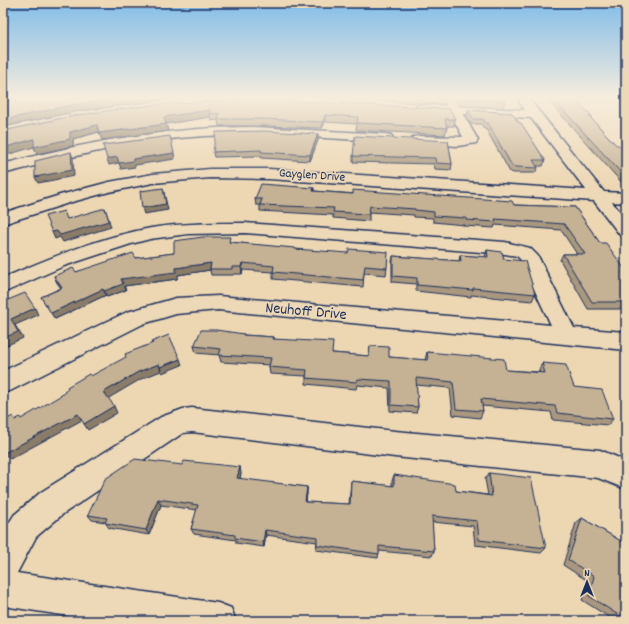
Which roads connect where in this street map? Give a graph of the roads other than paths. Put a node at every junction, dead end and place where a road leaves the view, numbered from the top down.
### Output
1 (464, 127) edge
2 (543, 127) edge
3 (3, 169) edge
4 (598, 196) junction
5 (626, 198) edge
6 (3, 219) edge
7 (626, 231) edge
8 (3, 286) edge
9 (567, 336) junction
10 (626, 341) edge
11 (3, 383) edge
12 (626, 475) edge
13 (3, 565) edge
14 (3, 588) edge
15 (218, 621) edge

1 - 3 street
2 - 4 street
4 - 5 street, Gayglen Drive
4 - 6 street, Gayglen Drive
4 - 7 street
8 - 9 street
9 - 10 street, Neuhoff Drive
9 - 11 street, Neuhoff Drive
12 - 13 street
14 - 15 street

